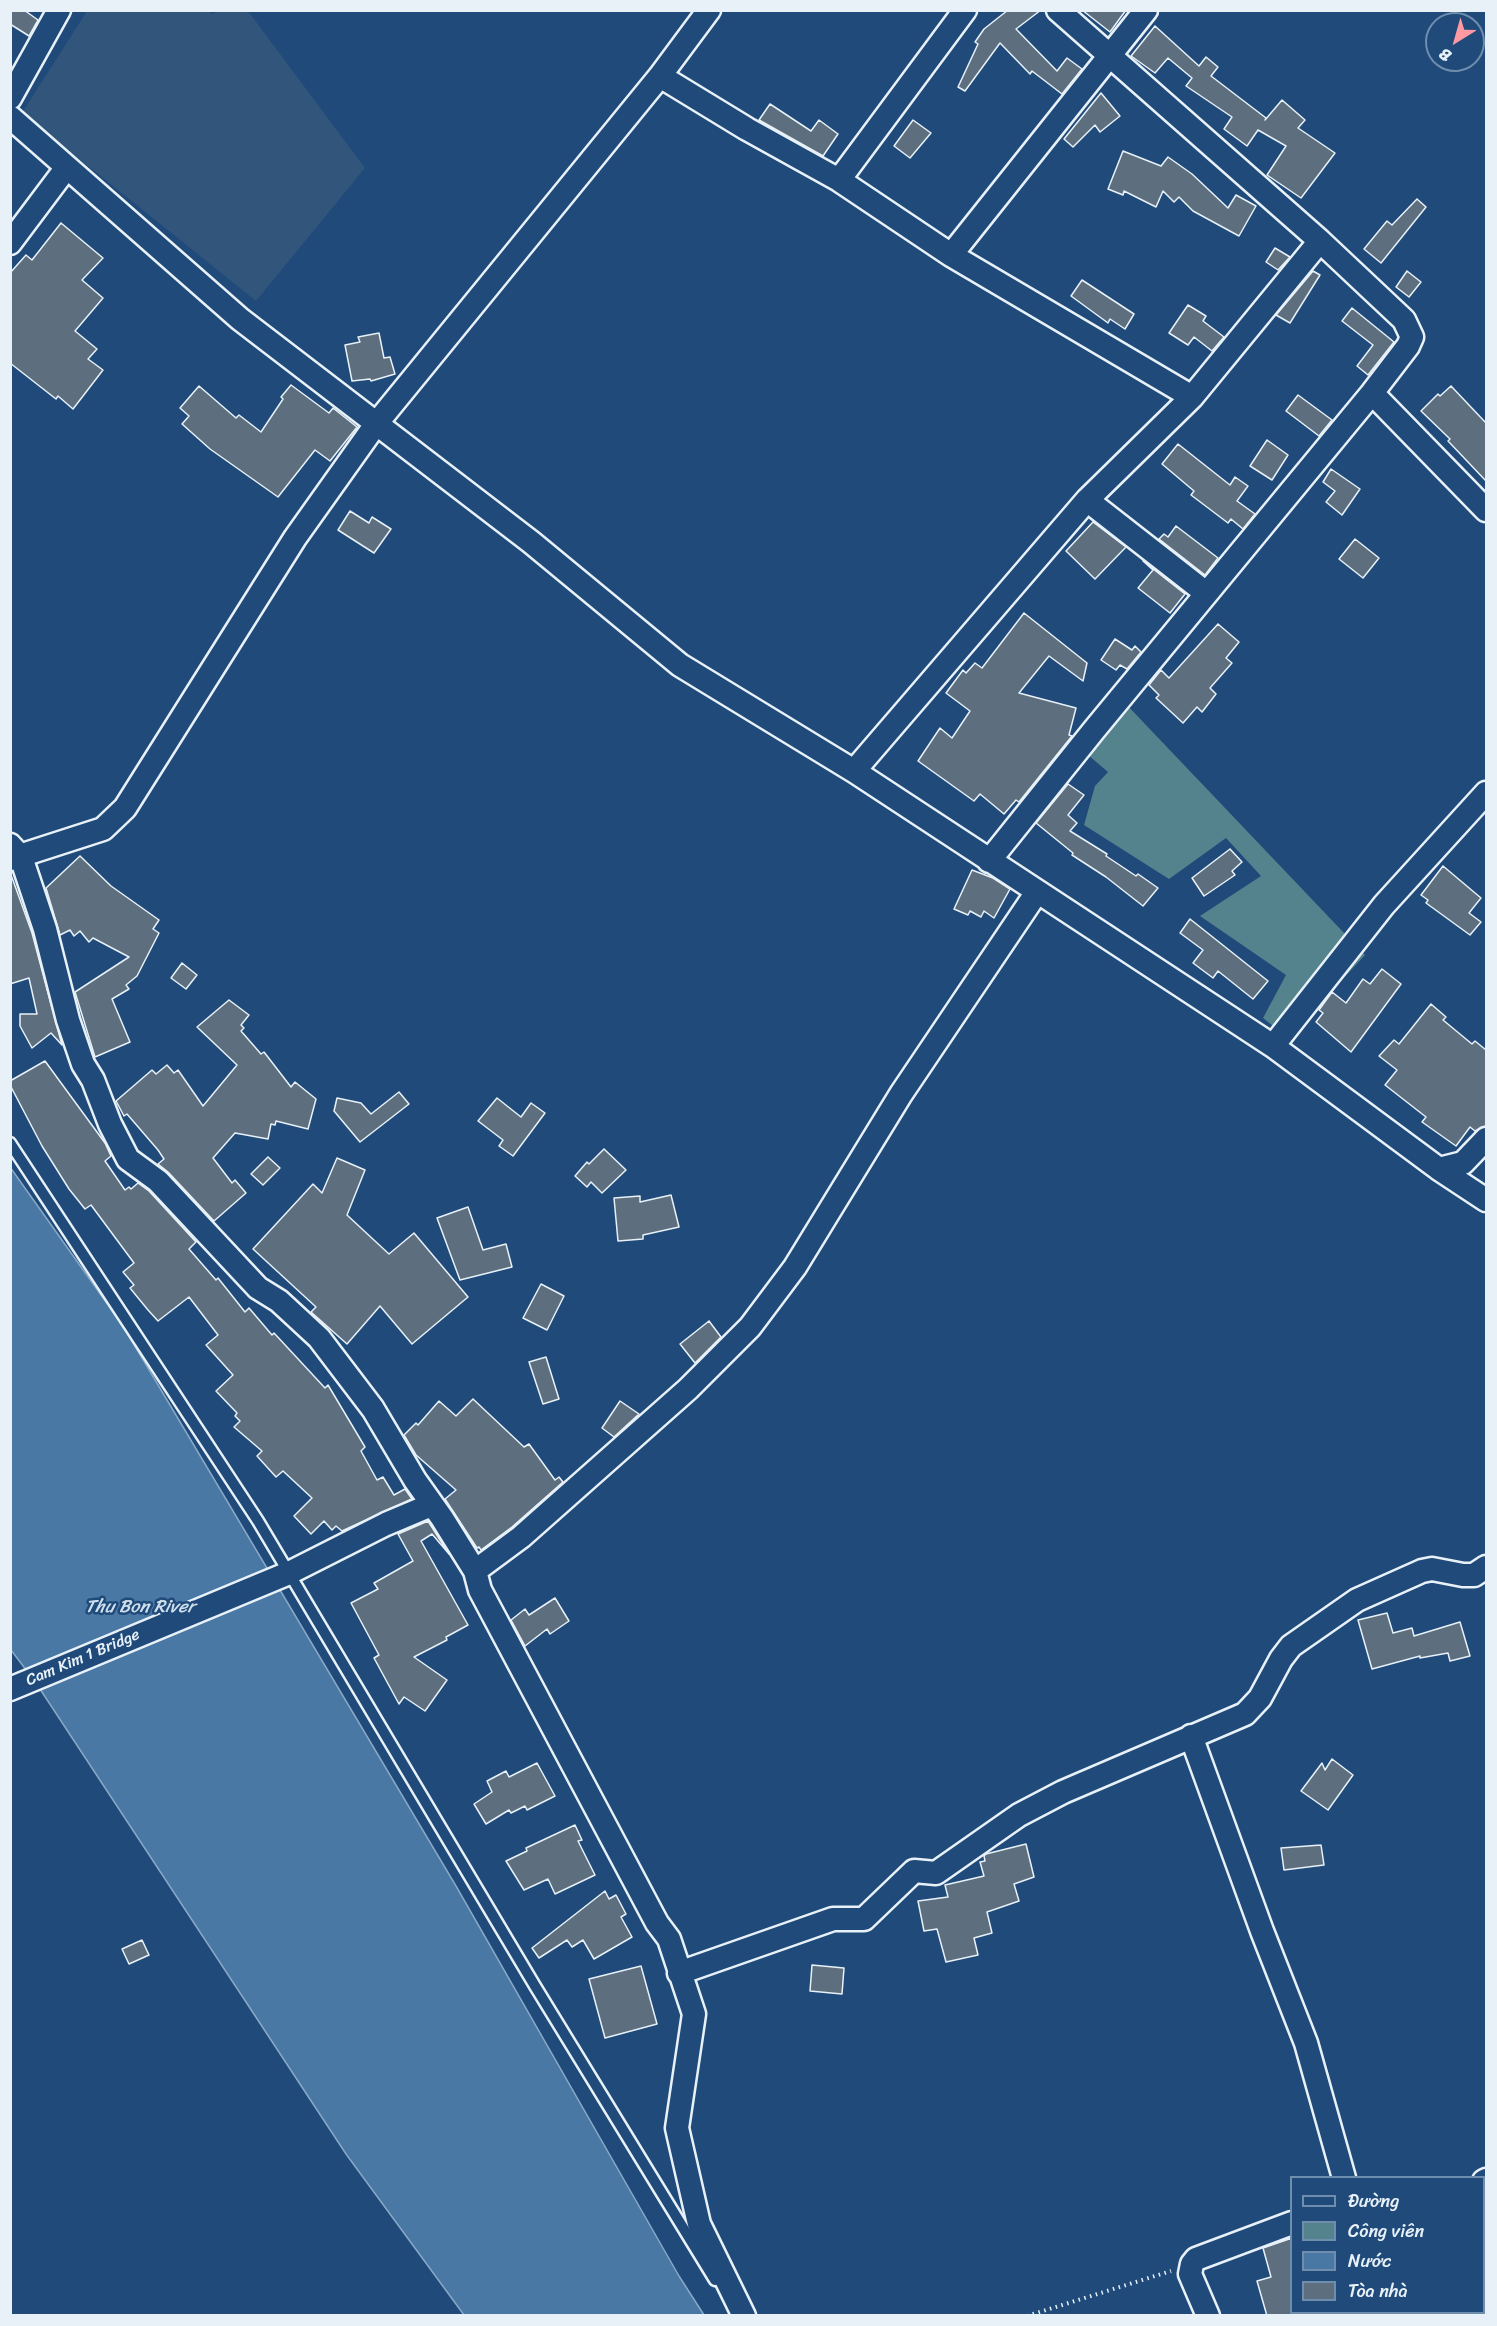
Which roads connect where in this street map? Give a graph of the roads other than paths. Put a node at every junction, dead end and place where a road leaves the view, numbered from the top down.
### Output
1 (59, 10) edge
2 (709, 10) edge
3 (965, 10) edge
4 (1058, 10) edge
5 (1146, 10) edge
6 (1110, 57) junction
7 (660, 76) junction
8 (10, 98) edge
9 (10, 117) edge
10 (67, 167) junction
11 (839, 180) junction
12 (1320, 241) junction
13 (10, 243) edge
14 (951, 255) junction
15 (1372, 393) junction
16 (1192, 398) junction
17 (376, 424) junction
18 (1087, 500) junction
19 (1486, 510) edge
20 (1206, 593) junction
21 (854, 771) junction
22 (1486, 794) edge
23 (14, 854) edge
24 (989, 861) junction
25 (1037, 892) junction
26 (1273, 1046) junction
27 (1486, 1139) edge
28 (10, 1143) edge
29 (1439, 1169) junction
30 (1486, 1200) edge
31 (431, 1505) junction
32 (1486, 1567) edge
33 (475, 1571) junction
34 (289, 1573) junction
35 (10, 1689) edge
36 (1191, 1736) junction
37 (679, 1973) junction
38 (1343, 2176) edge
39 (1290, 2224) edge
40 (737, 2316) edge
41 (744, 2316) edge
42 (1208, 2316) edge

1 - 8 street
2 - 7 street
3 - 11 street
4 - 6 street
5 - 6 street
6 - 12 street
6 - 14 street
7 - 11 street
7 - 17 street
9 - 10 street
10 - 13 street
10 - 17 street
11 - 14 street
12 - 15 street
12 - 16 street
14 - 16 street
15 - 19 street
15 - 20 street
16 - 18 street
17 - 21 street
17 - 23 street
18 - 20 street
18 - 21 street
20 - 24 street
21 - 24 street
22 - 26 street
23 - 31 street
24 - 25 street
25 - 26 street
25 - 33 street
26 - 29 street
27 - 29 street
28 - 34 lane
29 - 30 street
31 - 33 street
31 - 34 street, Cam Kim 1 Bridge
32 - 36 street
33 - 37 street
34 - 35 street, Cam Kim 1 Bridge
34 - 40 lane
36 - 37 street
36 - 38 street
37 - 41 street
39 - 42 street

